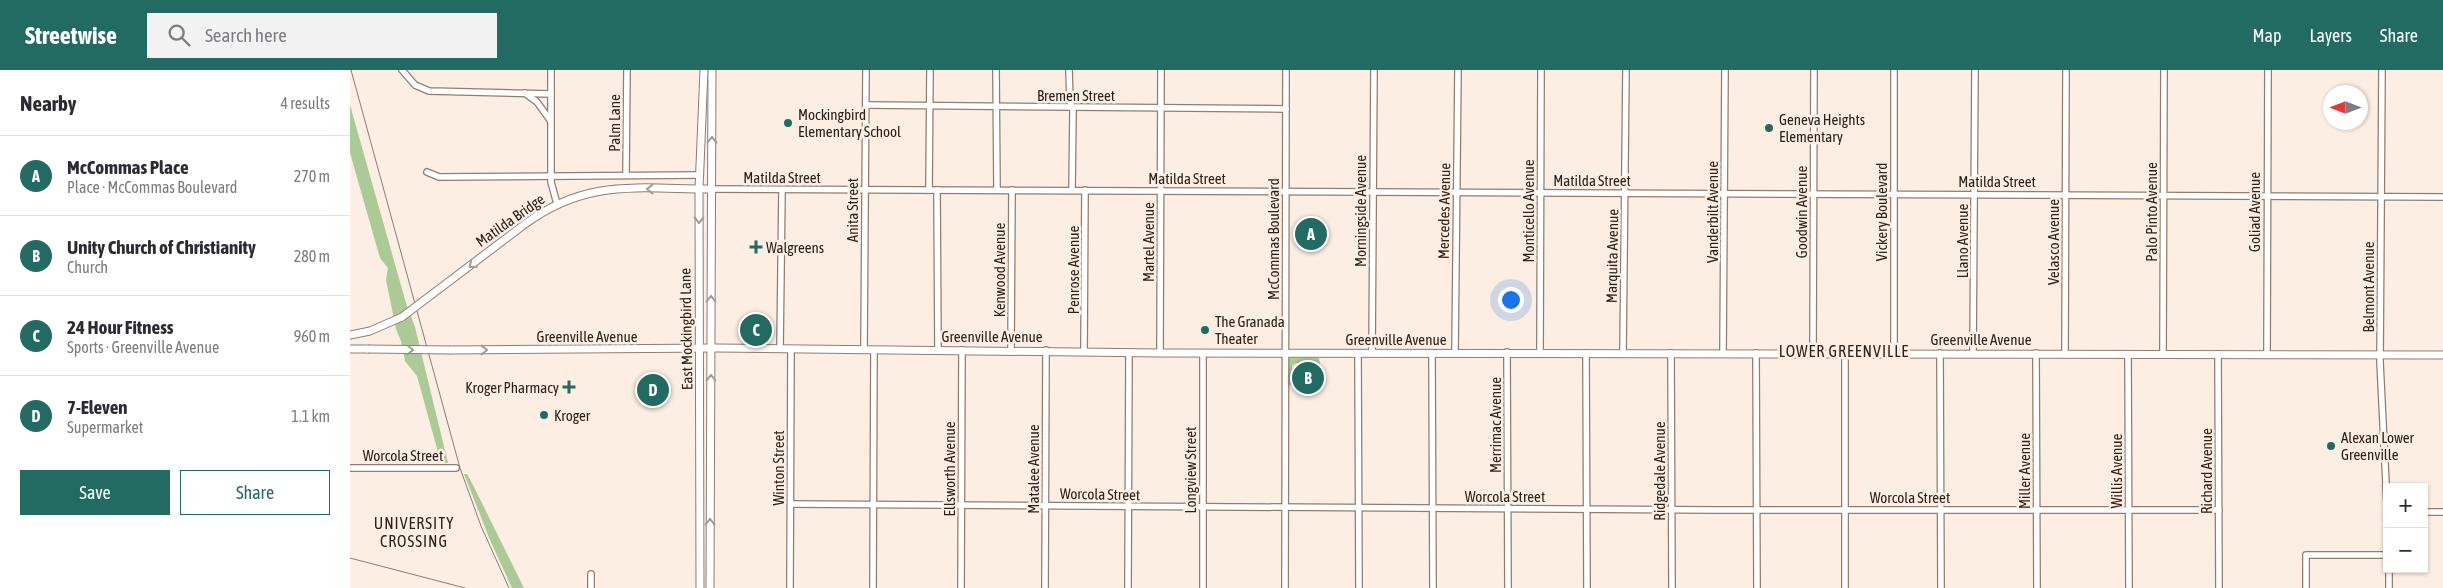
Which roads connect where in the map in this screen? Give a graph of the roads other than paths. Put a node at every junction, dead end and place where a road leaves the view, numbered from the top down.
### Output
1 (402, 70) edge
2 (551, 70) edge
3 (627, 70) edge
4 (704, 70) edge
5 (712, 70) edge
6 (866, 70) edge
7 (930, 70) edge
8 (996, 70) edge
9 (1070, 70) edge
10 (1161, 70) edge
11 (1286, 70) edge
12 (1374, 70) edge
13 (1458, 70) edge
14 (1541, 70) edge
15 (1626, 70) edge
16 (1725, 70) edge
17 (1814, 70) edge
18 (1894, 70) edge
19 (1975, 70) edge
20 (2066, 70) edge
21 (2164, 70) edge
22 (2268, 70) edge
23 (2382, 70) edge
24 (525, 93) junction
25 (551, 94) junction
26 (866, 105) junction
27 (930, 107) junction
28 (997, 107) junction
29 (1071, 107) junction
30 (1160, 108) junction
31 (1286, 109) junction
32 (551, 122) junction
33 (427, 172) dead end
34 (551, 175) junction
35 (626, 175) junction
36 (700, 175) junction
37 (699, 189) junction
38 (711, 189) junction
39 (782, 190) junction
40 (864, 190) junction
41 (929, 190) junction
42 (937, 190) junction
43 (997, 190) junction
44 (1012, 190) junction
45 (1072, 190) junction
46 (1086, 190) junction
47 (1160, 191) junction
48 (1285, 191) junction
49 (1373, 191) junction
50 (1456, 192) junction
51 (1540, 192) junction
52 (1625, 192) junction
53 (1724, 192) junction
54 (1814, 193) junction
55 (1894, 193) junction
56 (1974, 194) junction
57 (2065, 194) junction
58 (2163, 195) junction
59 (2267, 196) junction
60 (2381, 196) junction
61 (2443, 197) edge
62 (558, 204) junction
63 (351, 334) edge
64 (701, 348) junction
65 (711, 348) junction
66 (780, 348) junction
67 (350, 349) edge
68 (791, 349) junction
69 (864, 349) junction
70 (874, 350) junction
71 (938, 350) junction
72 (962, 350) junction
73 (1011, 350) junction
74 (1046, 350) junction
75 (1084, 351) junction
76 (1129, 352) junction
77 (1507, 352) junction
78 (1540, 352) junction
79 (1160, 353) junction
80 (1203, 353) junction
81 (1285, 353) junction
82 (1358, 353) junction
83 (1372, 353) junction
84 (1432, 353) junction
85 (1455, 353) junction
86 (1586, 353) junction
87 (1623, 353) junction
88 (1671, 353) junction
89 (1723, 353) junction
90 (1756, 353) junction
91 (1813, 353) junction
92 (1845, 353) junction
93 (1894, 353) junction
94 (1940, 353) junction
95 (1973, 353) junction
96 (2036, 353) junction
97 (2065, 353) junction
98 (2128, 354) junction
99 (2163, 354) junction
100 (2218, 354) junction
101 (2443, 354) edge
102 (2267, 355) junction
103 (2380, 355) junction
104 (350, 468) edge
105 (456, 468) dead end
106 (700, 474) junction
107 (711, 474) junction
108 (2386, 483) edge
109 (791, 504) junction
110 (872, 504) junction
111 (961, 506) junction
112 (1046, 506) junction
113 (1129, 507) junction
114 (1284, 507) junction
115 (1203, 508) junction
116 (1359, 508) junction
117 (1433, 508) junction
118 (1508, 509) junction
119 (1586, 510) junction
120 (1672, 510) junction
121 (1757, 510) junction
122 (1845, 510) junction
123 (1941, 510) junction
124 (2037, 510) junction
125 (2128, 510) junction
126 (2219, 510) junction
127 (2428, 512) edge
128 (2443, 512) edge
129 (700, 542) junction
130 (710, 542) junction
131 (2383, 556) edge
132 (2389, 573) edge
133 (591, 574) dead end
134 (591, 588) edge
135 (700, 588) edge
136 (710, 588) edge
137 (790, 588) edge
138 (873, 588) edge
139 (961, 588) edge
140 (1045, 588) edge
141 (1128, 588) edge
142 (1203, 588) edge
143 (1285, 588) edge
144 (1359, 588) edge
145 (1433, 588) edge
146 (1508, 588) edge
147 (1587, 588) edge
148 (1672, 588) edge
149 (1757, 588) edge
150 (1846, 588) edge
151 (1941, 588) edge
152 (2037, 588) edge
153 (2129, 588) edge
154 (2219, 588) edge
155 (2306, 588) edge
156 (2389, 588) edge

1 - 24 street
2 - 25 street
3 - 35 street, Palm Lane
4 - 36 main road, East Mockingbird Lane
38 -> 5 main road, East Mockingbird Lane
6 - 26 street, Anita Street
7 - 27 street
8 - 28 street
9 - 29 street
10 - 30 street, Martel Avenue
11 - 31 street, McCommas Boulevard
12 - 49 street, Morningside Avenue
13 - 50 street, Mercedes Avenue
14 - 51 street, Monticello Avenue
15 - 52 street, Marquita Avenue
16 - 53 street, Vanderbilt Avenue
17 - 54 street, Goodwin Avenue
18 - 55 street, Vickery Boulevard
19 - 56 street, Llano Avenue
20 - 57 street, Velasco Avenue
21 - 58 street, Palo Pinto Avenue
22 - 59 street, Goliad Avenue
23 - 60 street, Belmont Avenue
24 - 25 street
24 - 32 street
25 - 32 street
26 - 27 street, Bremen Street
26 - 40 street, Anita Street
27 - 28 street, Bremen Street
27 - 41 street
28 - 29 street, Bremen Street
28 - 43 street
29 - 30 street, Bremen Street
29 - 45 street
30 - 31 street, Bremen Street
30 - 47 street, Martel Avenue
31 - 48 street, McCommas Boulevard
32 - 34 street
33 - 34 street
34 - 35 street
34 - 62 street
35 - 36 street
36 - 37 main road, East Mockingbird Lane
37 - 38 main road, Matilda Bridge
37 -> 62 main road, Matilda Bridge
37 -> 64 main road, East Mockingbird Lane
38 - 39 street, Matilda Street
65 -> 38 main road, East Mockingbird Lane
39 - 40 street, Matilda Street
39 - 66 street
40 - 41 street, Matilda Street
40 - 69 street, Anita Street
41 - 42 street, Matilda Street
42 - 43 street, Matilda Street
42 - 71 street
43 - 44 street, Matilda Street
44 - 45 street, Matilda Street
44 - 73 street, Kenwood Avenue
45 - 46 street, Matilda Street
46 - 47 street, Matilda Street
46 - 75 street, Penrose Avenue
47 - 48 street, Matilda Street
47 - 79 street, Martel Avenue
48 - 49 street, Matilda Street
48 - 81 street, McCommas Boulevard
49 - 50 street, Matilda Street
49 - 83 street, Morningside Avenue
50 - 51 street, Matilda Street
50 - 85 street, Mercedes Avenue
51 - 52 street, Matilda Street
51 - 78 street, Monticello Avenue
52 - 53 street, Matilda Street
52 - 87 street, Marquita Avenue
53 - 54 street, Matilda Street
53 - 89 street, Vanderbilt Avenue
54 - 55 street, Matilda Street
54 - 91 street, Goodwin Avenue
55 - 56 street, Matilda Street
55 - 93 street, Vickery Boulevard
56 - 57 street, Matilda Street
56 - 95 street, Llano Avenue
57 - 58 street, Matilda Street
57 - 97 street, Velasco Avenue
58 - 59 street, Matilda Street
58 - 99 street, Palo Pinto Avenue
59 - 60 street, Matilda Street
59 - 102 street, Goliad Avenue
60 - 61 street, Matilda Street
60 - 103 street, Belmont Avenue
62 -> 63 main road, Matilda Bridge, bridge
64 - 65 main road, Greenville Avenue
67 -> 64 main road, Greenville Avenue, bridge
64 - 106 main road, East Mockingbird Lane
65 - 66 main road, Greenville Avenue
107 -> 65 main road, East Mockingbird Lane
66 - 68 main road, Greenville Avenue
68 - 69 main road, Greenville Avenue
68 - 109 street, Winton Street
69 - 70 main road, Greenville Avenue
70 - 71 main road, Greenville Avenue
70 - 110 street
71 - 72 main road, Greenville Avenue
72 - 73 main road, Greenville Avenue
72 - 111 street, Ellsworth Avenue
73 - 74 main road, Greenville Avenue
74 - 75 main road, Greenville Avenue
74 - 112 street, Matalee Avenue
75 - 76 main road, Greenville Avenue
76 - 79 main road, Greenville Avenue
76 - 113 street
77 - 78 main road, Greenville Avenue
77 - 85 main road, Greenville Avenue
77 - 118 street, Merrimac Avenue
78 - 86 main road, Greenville Avenue
79 - 80 main road, Greenville Avenue
80 - 81 main road, Greenville Avenue
80 - 115 street, Longview Street
81 - 82 main road, Greenville Avenue
81 - 114 street, McCommas Boulevard
82 - 83 main road, Greenville Avenue
82 - 116 street
83 - 84 main road, Greenville Avenue
84 - 85 main road, Greenville Avenue
84 - 117 street
86 - 87 main road, Greenville Avenue
86 - 119 street
87 - 88 main road, Greenville Avenue
88 - 89 main road, Greenville Avenue
88 - 120 street, Ridgedale Avenue
89 - 90 main road, Greenville Avenue
90 - 91 main road, Greenville Avenue
90 - 121 street
91 - 92 main road, Greenville Avenue
92 - 93 main road, Greenville Avenue
92 - 122 street
93 - 94 main road, Greenville Avenue
94 - 95 main road, Greenville Avenue
94 - 123 street
95 - 96 main road, Greenville Avenue
96 - 97 main road, Greenville Avenue
96 - 124 street, Miller Avenue
97 - 98 main road, Greenville Avenue
98 - 99 main road, Greenville Avenue
98 - 125 street, Willis Avenue
99 - 100 main road, Greenville Avenue
100 - 102 main road, Greenville Avenue
100 - 126 street, Richard Avenue
101 - 103 main road, Greenville Avenue
102 - 103 main road, Greenville Avenue
103 - 108 street, Belmont Avenue
104 - 105 street, Worcola Street
106 - 107 main road
106 - 129 main road, East Mockingbird Lane
130 -> 107 main road, East Mockingbird Lane
109 - 110 street, Worcola Street
109 - 137 street, Winton Street
110 - 111 street, Worcola Street
110 - 138 street
111 - 112 street, Worcola Street
111 - 139 street, Ellsworth Avenue
112 - 113 street, Worcola Street
112 - 140 street, Matalee Avenue
113 - 115 street, Worcola Street
113 - 141 street
114 - 115 street, Worcola Street
114 - 116 street, Worcola Street
114 - 143 street, McCommas Boulevard
115 - 142 street, Longview Street
116 - 117 street, Worcola Street
116 - 144 street
117 - 118 street, Worcola Street
117 - 145 street
118 - 119 street, Worcola Street
118 - 146 street, Merrimac Avenue
119 - 120 street, Worcola Street
119 - 147 street
120 - 121 street, Worcola Street
120 - 148 street, Ridgedale Avenue
121 - 122 street, Worcola Street
121 - 149 street
122 - 123 street, Worcola Street
122 - 150 street
123 - 124 street, Worcola Street
123 - 151 street
124 - 125 street, Worcola Street
124 - 152 street, Miller Avenue
125 - 126 street, Worcola Street
125 - 153 street, Willis Avenue
126 - 154 street, Richard Avenue
127 - 128 street
129 - 130 main road
129 - 135 main road, East Mockingbird Lane
130 - 136 main road, East Mockingbird Lane
131 - 155 street
132 - 156 street
133 - 134 street

